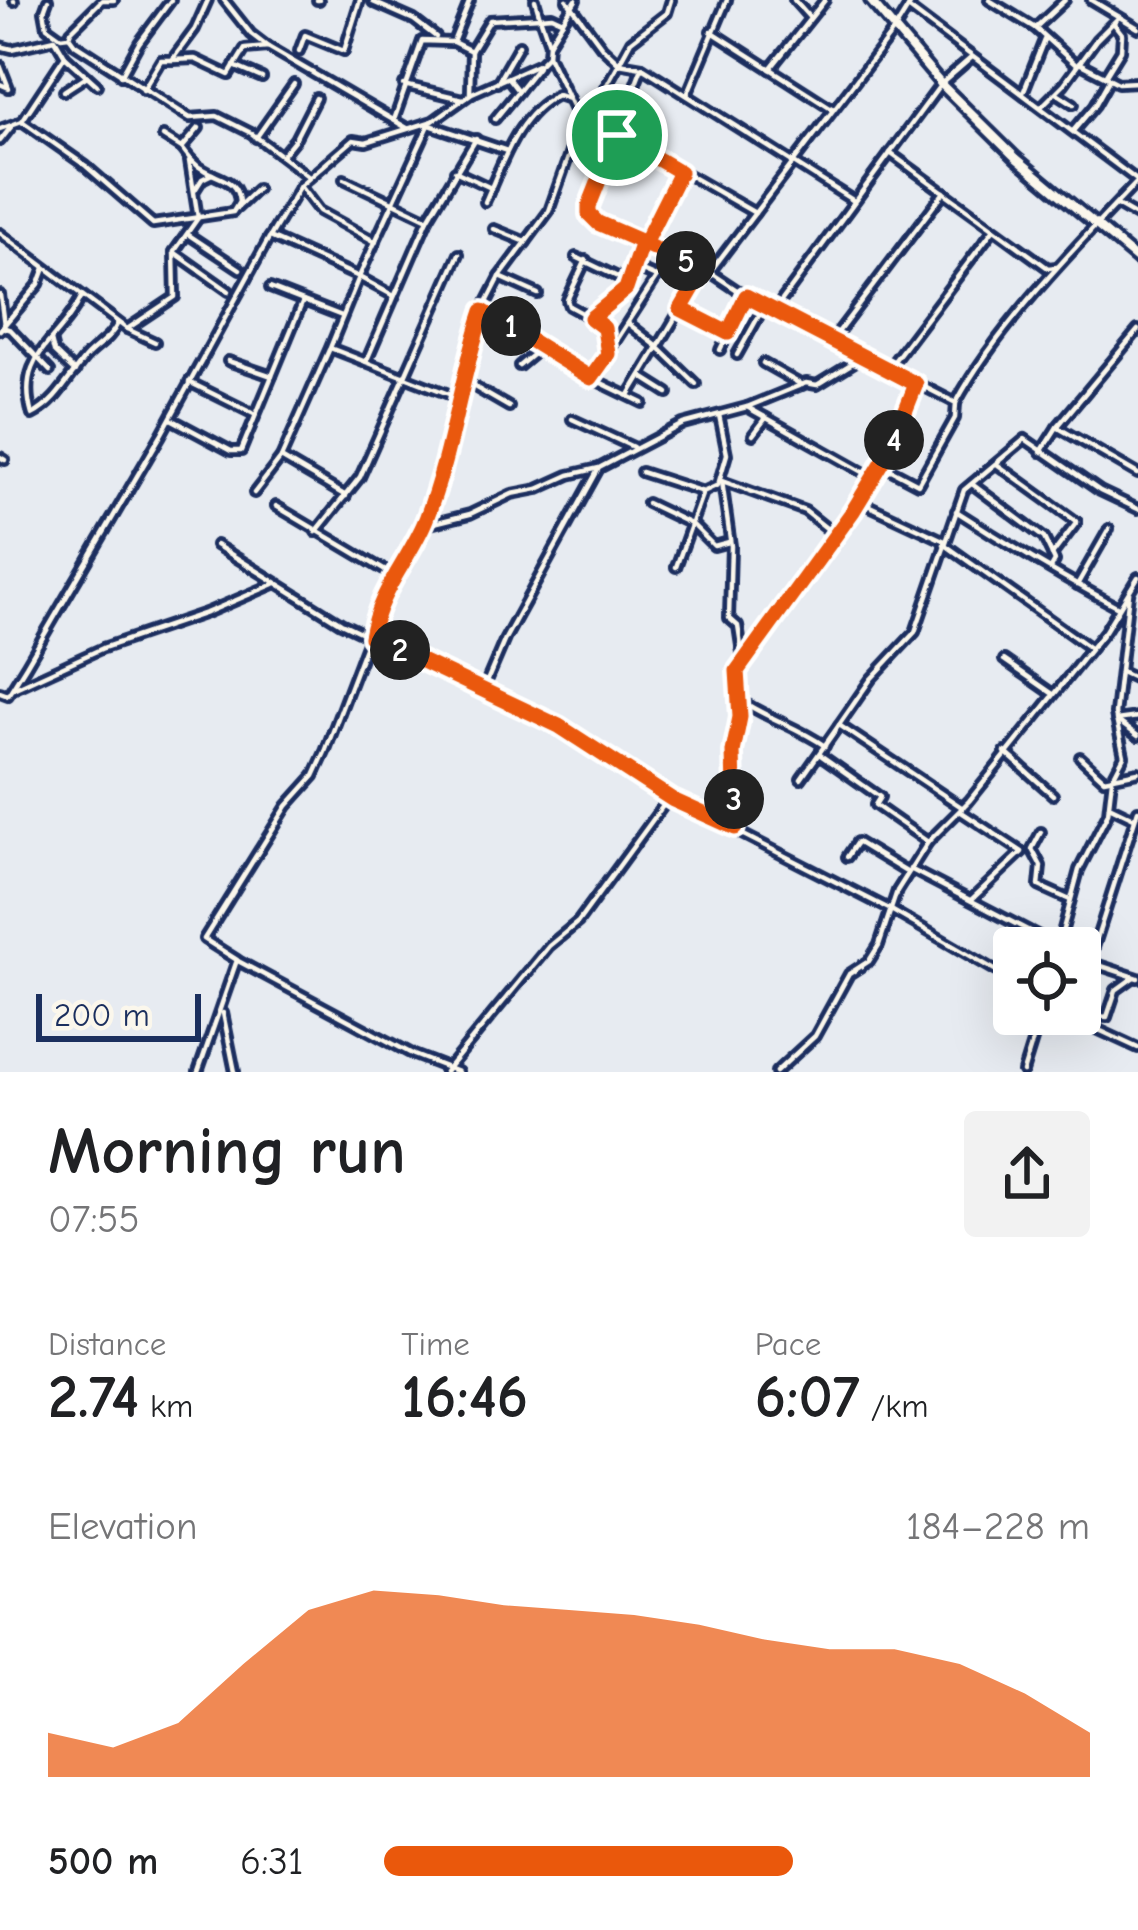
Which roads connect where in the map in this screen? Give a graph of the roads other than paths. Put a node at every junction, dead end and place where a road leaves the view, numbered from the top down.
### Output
1 (49, 0) edge
2 (102, 0) edge
3 (114, 0) edge
4 (171, 0) edge
5 (208, 0) edge
6 (224, 0) edge
7 (360, 0) edge
8 (470, 0) edge
9 (535, 0) edge
10 (567, 0) edge
11 (670, 0) edge
12 (727, 0) edge
13 (794, 0) edge
14 (825, 0) edge
15 (870, 0) edge
16 (913, 0) edge
17 (989, 0) edge
18 (1065, 0) edge
19 (1091, 0) edge
20 (374, 1) edge
21 (575, 3) edge
22 (908, 8) junction
23 (357, 10) junction
24 (540, 17) junction
25 (1119, 17) junction
26 (811, 18) junction
27 (563, 22) junction
28 (1115, 25) junction
29 (1035, 28) junction
30 (1138, 28) edge
31 (895, 29) junction
32 (711, 31) junction
33 (250, 34) junction
34 (68, 36) junction
35 (439, 39) junction
36 (1044, 40) junction
37 (453, 42) junction
38 (549, 43) junction
39 (519, 45) dead end
40 (0, 46) edge
41 (268, 47) junction
42 (245, 49) junction
43 (299, 51) dead end
44 (471, 51) junction
45 (548, 55) junction
46 (65, 56) junction
47 (972, 57) junction
48 (172, 60) junction
49 (540, 63) junction
50 (620, 64) junction
51 (1078, 64) junction
52 (0, 65) edge
53 (234, 66) junction
54 (642, 67) junction
55 (770, 69) junction
56 (87, 76) junction
57 (122, 76) junction
58 (262, 78) dead end
59 (508, 78) junction
60 (1107, 78) junction
61 (1138, 82) edge
62 (497, 83) junction
63 (0, 84) edge
64 (294, 84) dead end
65 (941, 84) junction
66 (97, 85) dead end
67 (404, 85) junction
68 (143, 90) junction
69 (64, 91) dead end
70 (518, 91) junction
71 (1022, 93) junction
72 (1057, 93) junction
73 (687, 95) junction
74 (466, 97) junction
75 (316, 98) dead end
76 (571, 100) junction
77 (1074, 104) dead end
78 (1040, 107) junction
79 (835, 110) junction
80 (495, 118) dead end
81 (589, 118) junction
82 (394, 120) junction
83 (22, 121) junction
84 (427, 124) junction
85 (11, 128) junction
86 (199, 128) dead end
87 (406, 128) junction
88 (0, 129) edge
89 (583, 129) junction
90 (1072, 131) junction
91 (617, 135) junction
92 (163, 136) dead end
93 (256, 139) junction
94 (476, 139) junction
95 (0, 141) edge
96 (184, 151) junction
97 (506, 151) junction
98 (890, 153) junction
99 (282, 155) junction
100 (794, 164) junction
101 (455, 172) junction
102 (680, 172) junction
103 (212, 174) junction
104 (310, 177) junction
105 (344, 179) dead end
106 (299, 185) junction
107 (491, 188) junction
108 (257, 189) dead end
109 (195, 190) junction
110 (944, 192) junction
111 (854, 201) junction
112 (485, 202) dead end
113 (394, 204) junction
114 (1114, 204) junction
115 (233, 212) junction
116 (755, 213) junction
117 (1138, 217) edge
118 (199, 218) junction
119 (428, 219) junction
120 (1097, 226) junction
121 (494, 229) dead end
122 (993, 230) junction
123 (0, 233) edge
124 (190, 236) junction
125 (269, 237) junction
126 (376, 242) junction
127 (526, 242) junction
128 (643, 243) junction
129 (174, 252) junction
130 (460, 254) dead end
131 (671, 255) junction
132 (576, 256) dead end
133 (586, 260) junction
134 (1138, 260) edge
135 (633, 267) junction
136 (1058, 267) junction
137 (46, 268) junction
138 (240, 269) dead end
139 (706, 271) junction
140 (358, 277) junction
141 (500, 278) junction
142 (656, 278) junction
143 (626, 281) junction
144 (270, 288) dead end
145 (229, 291) dead end
146 (538, 294) dead end
147 (0, 296) edge
148 (82, 296) junction
149 (394, 296) junction
150 (746, 296) junction
151 (303, 301) junction
152 (766, 303) junction
153 (681, 309) junction
154 (776, 309) junction
155 (483, 311) junction
156 (342, 316) junction
157 (591, 318) junction
158 (118, 323) junction
159 (629, 324) junction
160 (2, 327) edge
161 (127, 329) junction
162 (1138, 330) edge
163 (728, 333) junction
164 (833, 339) junction
165 (51, 340) junction
166 (155, 342) dead end
167 (543, 346) junction
168 (658, 347) junction
169 (330, 349) junction
170 (720, 350) dead end
171 (608, 354) junction
172 (737, 356) dead end
173 (864, 356) junction
174 (34, 358) junction
175 (228, 361) dead end
176 (366, 362) junction
177 (763, 363) dead end
178 (519, 365) dead end
179 (888, 369) junction
180 (50, 371) dead end
181 (75, 372) junction
182 (272, 376) junction
183 (641, 376) junction
184 (405, 378) junction
185 (591, 378) junction
186 (464, 381) junction
187 (189, 382) junction
188 (696, 384) dead end
189 (916, 384) junction
190 (802, 385) junction
191 (668, 393) dead end
192 (629, 395) junction
193 (460, 398) junction
194 (643, 403) dead end
195 (956, 403) junction
196 (747, 406) junction
197 (509, 407) dead end
198 (256, 415) junction
199 (719, 415) junction
200 (170, 418) junction
201 (766, 418) junction
202 (572, 419) dead end
203 (1057, 427) junction
204 (753, 435) dead end
205 (633, 447) junction
206 (1041, 452) junction
207 (280, 458) junction
208 (1138, 458) edge
209 (882, 465) junction
210 (998, 465) junction
211 (599, 468) junction
212 (641, 472) dead end
213 (1134, 472) edge
214 (874, 478) junction
215 (722, 481) junction
216 (972, 484) junction
217 (703, 492) junction
218 (254, 493) dead end
219 (346, 496) junction
220 (860, 501) junction
221 (646, 503) dead end
222 (276, 506) dead end
223 (1138, 509) edge
224 (956, 511) junction
225 (692, 524) junction
226 (423, 526) junction
227 (1109, 529) dead end
228 (316, 532) junction
229 (835, 535) junction
230 (731, 542) junction
231 (944, 543) junction
232 (216, 545) dead end
233 (1052, 554) junction
234 (676, 567) dead end
235 (1052, 568) junction
236 (394, 576) junction
237 (1138, 578) edge
238 (274, 584) junction
239 (1077, 585) junction
240 (1130, 592) junction
241 (1118, 608) junction
242 (371, 637) junction
243 (1090, 647) junction
244 (743, 658) junction
245 (1004, 660) dead end
246 (1121, 672) junction
247 (1138, 680) edge
248 (484, 688) junction
249 (3, 694) edge
250 (1053, 694) junction
251 (748, 705) dead end
252 (1138, 717) edge
253 (1116, 720) junction
254 (839, 724) junction
255 (1138, 736) edge
256 (825, 746) junction
257 (1005, 752) junction
258 (819, 754) junction
259 (1080, 757) dead end
260 (1138, 772) edge
261 (801, 779) dead end
262 (1112, 779) junction
263 (1053, 795) dead end
264 (669, 797) junction
265 (1109, 806) junction
266 (961, 809) junction
267 (1136, 814) edge
268 (735, 828) junction
269 (1041, 832) dead end
270 (928, 842) junction
271 (847, 857) dead end
272 (909, 871) junction
273 (1070, 900) junction
274 (970, 901) junction
275 (891, 910) junction
276 (1022, 927) edge
277 (1064, 927) edge
278 (1100, 927) edge
279 (237, 960) junction
280 (1101, 967) edge
281 (993, 969) edge
282 (1136, 977) edge
283 (222, 1008) junction
284 (1101, 1016) edge
285 (1101, 1031) edge
286 (1034, 1035) edge
287 (1138, 1048) edge
288 (446, 1070) edge
289 (198, 1072) edge
290 (235, 1072) edge
291 (458, 1072) edge
292 (776, 1072) edge
293 (1023, 1072) edge

1 - 34 street
2 - 3 street
2 - 34 street
4 - 57 street
5 - 48 street
6 - 33 street
7 - 23 street
8 - 37 street
9 - 24 street
10 - 21 street
11 - 50 street
12 - 32 street
13 - 26 street
14 - 26 street
15 - 31 street
16 - 22 street
17 - 29 street
18 - 29 street
19 - 25 street
20 - 23 street
20 - 35 street
21 - 27 street
21 - 50 street
22 - 31 street
22 - 47 street
23 - 43 street
24 - 27 street
24 - 38 street
24 - 44 street
25 - 28 street
25 - 30 street
26 - 55 street
27 - 38 street
28 - 51 street
28 - 60 street
29 - 36 street
31 - 65 street
31 - 79 street
32 - 55 street
32 - 73 street
33 - 41 street
33 - 42 street
34 - 57 street
35 - 37 street
35 - 67 street
36 - 51 street
36 - 71 street
37 - 44 street
38 - 45 street
39 - 62 street
40 - 46 street
41 - 42 street
41 - 82 street
42 - 53 street
44 - 74 street
45 - 49 street
45 - 76 street
46 - 56 street
46 - 83 street
47 - 65 street
47 - 71 street
48 - 53 street
48 - 68 street
49 - 59 street
49 - 70 street
50 - 54 street
50 - 81 street
51 - 60 street
51 - 72 street
52 - 63 street
53 - 58 street
54 - 73 street
54 - 91 street
55 - 79 street
56 - 66 street
56 - 69 street
57 - 68 street
59 - 62 street
59 - 70 street
60 - 61 street
60 - 90 street
62 - 74 street
64 - 93 street
65 - 98 street
65 - 120 street
67 - 74 street
67 - 82 street
68 - 93 street
70 - 80 street
71 - 78 street
72 - 77 street
72 - 78 street
73 - 100 street
74 - 84 street
75 - 99 street
76 - 89 street
76 - 97 street
78 - 90 street
79 - 100 street
81 - 89 street
81 - 91 street
82 - 87 street
83 - 85 street
83 - 118 street
84 - 87 street
84 - 94 street
84 - 113 street
85 - 88 street
85 - 95 street
86 - 96 street
87 - 104 street
89 - 127 street
90 - 114 street
91 - 102 street
91 - 128 street
92 - 96 street
93 - 99 street
94 - 97 street
94 - 101 street
96 - 103 street
96 - 109 street
97 - 107 street
98 - 110 street
98 - 111 street
99 - 104 street
100 - 111 street
100 - 116 street
101 - 107 street
101 - 119 street
102 - 116 street
102 - 128 street
103 - 109 street
103 - 115 street
104 - 106 street
105 - 113 street
106 - 125 street
106 - 126 street
107 - 112 street
108 - 115 street
109 - 118 street
110 - 122 street
110 - 164 street
111 - 154 street
113 - 119 street
113 - 126 street
114 - 117 street
114 - 120 street
115 - 118 street
116 - 139 street
118 - 124 street
119 - 149 street
120 - 134 street
120 - 136 street
121 - 127 street
122 - 136 street
122 - 179 street
123 - 137 street
124 - 129 street
124 - 138 street
125 - 140 street
125 - 187 street
126 - 140 street
127 - 141 street
128 - 131 street
128 - 135 street
129 - 145 street
129 - 161 street
130 - 184 street
131 - 139 street
131 - 142 street
132 - 133 street
133 - 143 street
133 - 157 street
135 - 142 street
135 - 143 street
136 - 195 street
137 - 148 street
137 - 160 street
139 - 150 street
139 - 153 street
140 - 149 street
140 - 156 street
141 - 146 street
141 - 155 street
142 - 159 street
143 - 157 street
144 - 151 street
147 - 160 street
148 - 158 street
148 - 165 street
149 - 176 street
150 - 152 street
150 - 163 street
151 - 156 street
151 - 182 street
152 - 154 street
152 - 172 street
153 - 163 street
153 - 168 street
154 - 164 street
155 - 167 street
155 - 186 street
156 - 169 street
157 - 171 street
158 - 161 street
158 - 181 street
159 - 168 street
159 - 171 street
160 - 174 street
161 - 166 street
162 - 203 street
163 - 170 street
164 - 173 street
165 - 174 street
165 - 181 street
167 - 178 street
167 - 185 street
168 - 183 street
168 - 188 street
169 - 176 street
169 - 207 street
171 - 185 street
173 - 179 street
173 - 190 street
174 - 180 street
174 - 181 street
175 - 182 street
176 - 184 street
177 - 190 street
179 - 189 street
182 - 198 street
183 - 191 street
183 - 192 street
184 - 193 street
184 - 219 street
185 - 192 street
186 - 193 street
186 - 197 street
187 - 198 street
187 - 200 street
189 - 195 street
189 - 209 street
190 - 196 street
192 - 194 street
193 - 226 street
195 - 209 street
196 - 199 street
196 - 201 street
198 - 200 street
199 - 205 street
199 - 215 street
200 - 249 street
201 - 204 street
201 - 214 street
202 - 205 street
203 - 206 street
203 - 213 street
205 - 211 street
206 - 210 street
206 - 223 street
207 - 218 street
207 - 219 street
208 - 213 street
209 - 214 street
210 - 216 street
210 - 233 street
211 - 226 street
211 - 248 street
212 - 217 street
214 - 220 street
215 - 217 street
215 - 229 street
215 - 230 street
216 - 224 street
216 - 233 street
217 - 225 street
219 - 228 street
220 - 229 street
220 - 231 street
221 - 225 street
222 - 228 street
224 - 231 street
224 - 235 street
225 - 230 street
225 - 234 street
226 - 236 street
227 - 239 street
228 - 236 street
229 - 244 street
230 - 244 street
231 - 243 street
231 - 254 street
232 - 238 street
233 - 235 street
235 - 239 street
236 - 242 street
237 - 240 street
238 - 242 street
238 - 249 street
239 - 241 street
240 - 241 street
240 - 246 street
241 - 243 street
242 - 248 street
242 - 279 street
243 - 250 street
244 - 268 street
245 - 250 street
246 - 247 street
246 - 253 street
248 - 264 street
250 - 257 street
251 - 256 street
252 - 253 street
253 - 255 street
253 - 262 street
254 - 256 street
254 - 266 street
256 - 258 street
257 - 263 street
257 - 266 street
258 - 261 street
258 - 270 street
259 - 262 street
260 - 262 street
262 - 265 street
264 - 268 street
264 - 288 street
265 - 267 street
265 - 273 street
266 - 270 street
266 - 274 street
267 - 278 street
268 - 275 street
269 - 273 street
270 - 272 street
271 - 272 street
272 - 274 street
272 - 275 street
273 - 277 street
274 - 276 street
275 - 281 street
275 - 292 street
279 - 283 street
279 - 288 street
280 - 282 street
282 - 284 street
283 - 289 street
283 - 290 street
285 - 287 street
286 - 293 street
288 - 291 street

